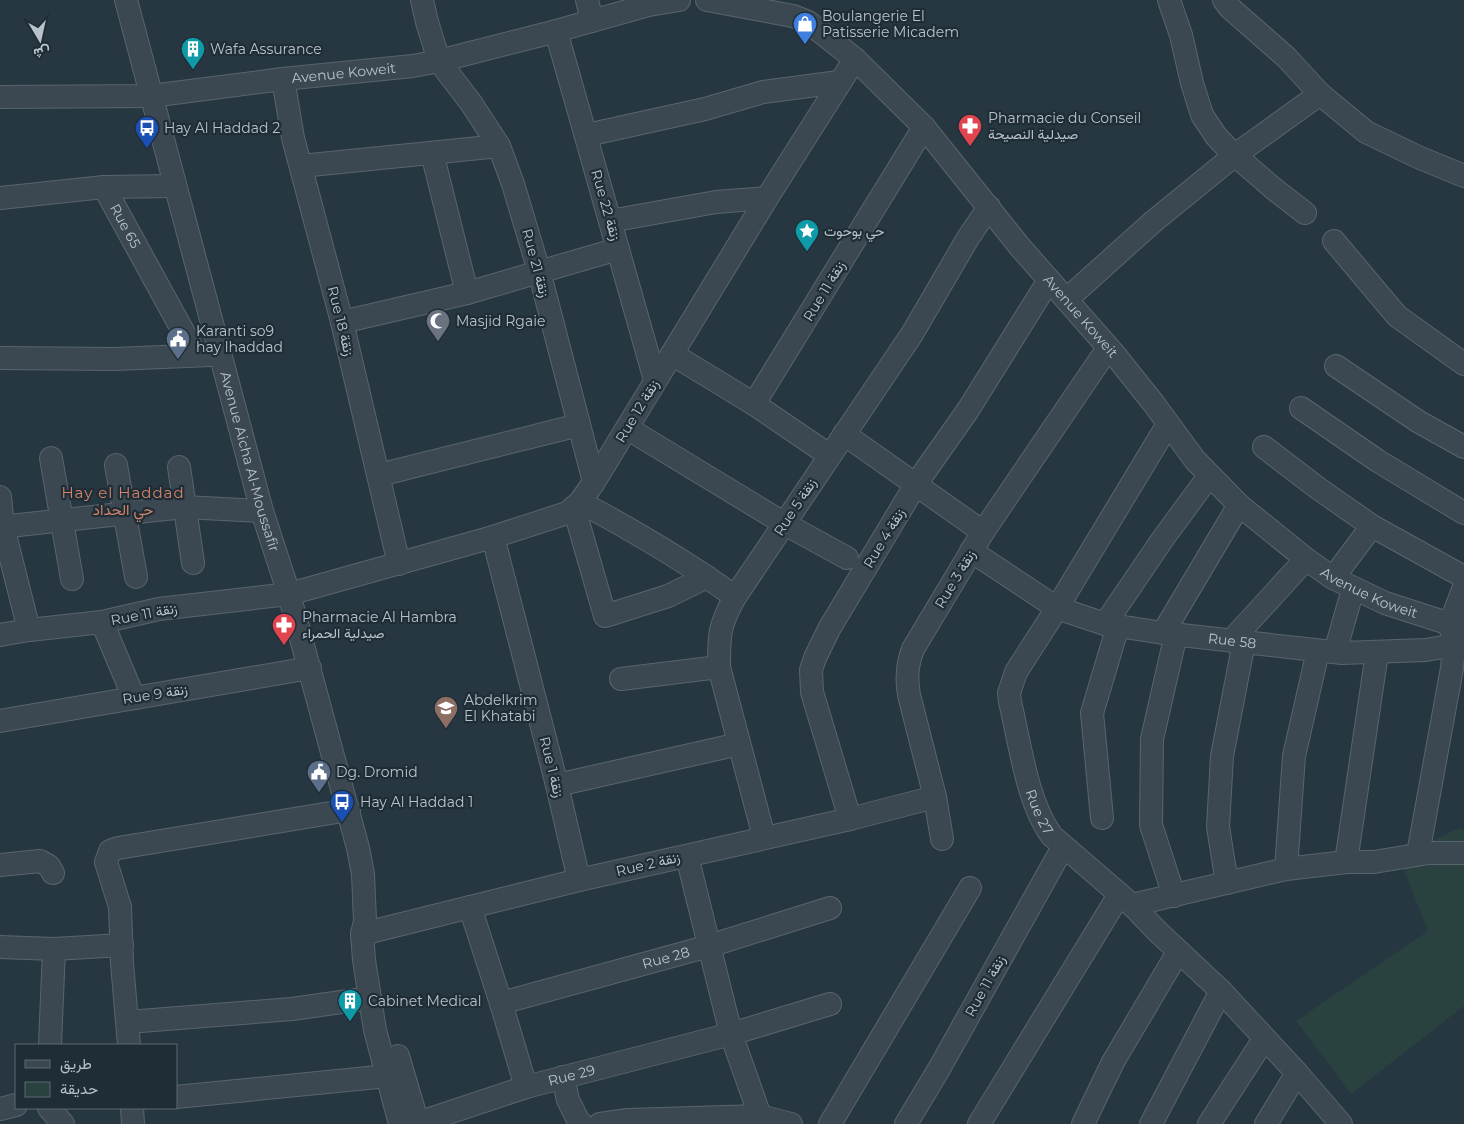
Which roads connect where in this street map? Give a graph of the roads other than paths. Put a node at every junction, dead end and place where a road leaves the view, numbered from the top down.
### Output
1 (126, 0) edge
2 (422, 0) edge
3 (679, 0) edge
4 (707, 0) edge
5 (1169, 0) edge
6 (1224, 0) edge
7 (589, 10) edge
8 (556, 31) junction
9 (855, 58) junction
10 (439, 61) junction
11 (282, 79) junction
12 (839, 82) junction
13 (1320, 94) junction
14 (151, 96) junction
15 (0, 97) edge
16 (924, 127) junction
17 (587, 135) junction
18 (499, 146) junction
19 (432, 153) junction
20 (1235, 155) junction
21 (301, 166) junction
22 (1464, 176) edge
23 (175, 186) junction
24 (104, 188) junction
25 (0, 198) edge
26 (767, 198) junction
27 (989, 207) junction
28 (1305, 213) dead end
29 (610, 221) junction
30 (1334, 241) dead end
31 (618, 249) junction
32 (539, 271) junction
33 (1049, 280) junction
34 (467, 293) junction
35 (1067, 299) junction
36 (342, 322) junction
37 (1108, 348) junction
38 (196, 354) junction
39 (672, 354) junction
40 (221, 355) junction
41 (0, 358) edge
42 (1464, 364) edge
43 (1336, 366) dead end
44 (656, 380) junction
45 (754, 404) junction
46 (1301, 408) dead end
47 (1168, 424) junction
48 (579, 425) junction
49 (627, 428) junction
50 (844, 434) junction
51 (1264, 447) dead end
52 (1464, 447) edge
53 (829, 455) junction
54 (51, 458) dead end
55 (116, 465) dead end
56 (179, 467) dead end
57 (379, 475) junction
58 (1209, 476) junction
59 (594, 482) junction
60 (916, 484) junction
61 (0, 497) edge
62 (577, 505) junction
63 (1239, 505) junction
64 (184, 507) junction
65 (262, 511) junction
66 (124, 513) junction
67 (1464, 513) edge
68 (62, 521) junction
69 (785, 524) junction
70 (1372, 526) junction
71 (2, 527) edge
72 (983, 532) junction
73 (493, 537) junction
74 (971, 551) junction
75 (846, 558) dead end
76 (1306, 559) junction
77 (193, 563) dead end
78 (399, 564) junction
79 (136, 577) dead end
80 (707, 577) junction
81 (1464, 577) edge
82 (1333, 578) junction
83 (72, 579) dead end
84 (1464, 588) edge
85 (1353, 589) junction
86 (289, 594) junction
87 (735, 597) junction
88 (1057, 608) junction
89 (102, 622) junction
90 (1111, 625) junction
91 (29, 630) junction
92 (1456, 633) edge
93 (1170, 634) junction
94 (0, 635) edge
95 (1237, 641) junction
96 (1326, 652) junction
97 (1377, 653) junction
98 (720, 667) junction
99 (310, 668) junction
100 (621, 679) dead end
101 (134, 698) junction
102 (0, 721) edge
103 (739, 744) junction
104 (557, 784) junction
105 (935, 797) junction
106 (349, 810) junction
107 (1102, 818) dead end
108 (850, 819) junction
109 (764, 837) junction
110 (942, 839) dead end
111 (1063, 847) junction
112 (1464, 853) edge
113 (1418, 854) junction
114 (687, 856) junction
115 (1346, 862) junction
116 (0, 864) edge
117 (1286, 869) junction
118 (53, 874) dead end
119 (580, 880) junction
120 (1227, 883) junction
121 (970, 888) dead end
122 (1174, 896) junction
123 (1126, 900) junction
124 (470, 907) junction
125 (830, 908) dead end
126 (366, 930) junction
127 (122, 945) junction
128 (708, 946) junction
129 (0, 947) edge
130 (54, 949) junction
131 (1178, 952) junction
132 (1221, 991) junction
133 (370, 998) junction
134 (501, 1002) junction
135 (830, 1004) dead end
136 (128, 1022) junction
137 (731, 1034) junction
138 (1264, 1039) junction
139 (50, 1044) edge
140 (130, 1044) edge
141 (1298, 1073) junction
142 (388, 1076) junction
143 (563, 1077) junction
144 (526, 1087) junction
145 (178, 1097) edge
146 (15, 1105) edge
147 (0, 1109) edge
148 (49, 1109) edge
149 (132, 1109) edge
150 (760, 1116) junction
151 (787, 1123) edge
152 (63, 1124) edge
153 (133, 1124) edge
154 (413, 1124) edge
155 (582, 1124) edge
156 (600, 1124) edge
157 (830, 1124) edge
158 (906, 1124) edge
159 (979, 1124) edge
160 (1083, 1124) edge
161 (1151, 1124) edge
162 (1209, 1124) edge
163 (1266, 1124) edge
164 (1341, 1124) edge

1 - 14 street, Avenue Aicha Al-Moussafir
2 - 10 street, Rue 21 زنقة
3 - 7 street, Avenue Koweit
4 - 9 street, Avenue Koweit
5 - 20 street
6 - 13 street
7 - 8 street, Avenue Koweit
8 - 10 street, Avenue Koweit
8 - 17 street, Rue 22 زنقة
9 - 12 street, Rue 12 زنقة
9 - 16 street, Avenue Koweit
10 - 11 street, Avenue Koweit
10 - 18 street, Rue 21 زنقة
11 - 14 street, Avenue Koweit
11 - 21 street, Rue 18 زنقة
12 - 17 street
12 - 26 street, Rue 12 زنقة
13 - 20 street
13 - 22 street
14 - 15 street, Avenue Koweit
14 - 23 street, Avenue Aicha Al-Moussafir
16 - 27 street, Avenue Koweit
16 - 45 street, Rue 11 زنقة
17 - 29 street, Rue 22 زنقة
18 - 19 street
18 - 32 street, Rue 21 زنقة
19 - 21 street
19 - 34 street
20 - 28 street
20 - 35 street
21 - 36 street, Rue 18 زنقة
23 - 24 street
23 - 40 street, Avenue Aicha Al-Moussafir
24 - 25 street, Rue 65
24 - 38 street, Rue 65
26 - 29 street
26 - 39 street, Rue 12 زنقة
27 - 33 street, Avenue Koweit
27 - 50 street, Rue 5 زنقة
29 - 31 street, Rue 22 زنقة
30 - 42 street
31 - 32 street
31 - 44 street, Rue 22 زنقة
32 - 34 street
32 - 48 street, Rue 21 زنقة
33 - 35 street, Avenue Koweit
33 - 60 street, Rue 4 زنقة
34 - 36 street
35 - 37 street, Avenue Koweit
36 - 57 street, Rue 18 زنقة
37 - 47 street, Avenue Koweit
37 - 72 street, Rue 3 زنقة
38 - 40 street
38 - 41 street
39 - 44 street, Rue 12 زنقة
39 - 45 street
40 - 65 street, Avenue Aicha Al-Moussafir
43 - 52 street
44 - 49 street, Rue 12 زنقة
45 - 53 street
46 - 67 street
47 - 58 street, Avenue Koweit
47 - 88 street, Rue 27
48 - 57 street
48 - 59 street, Rue 21 زنقة
49 - 59 street, Rue 12 زنقة
49 - 69 street
50 - 53 street, Rue 5 زنقة
50 - 60 street
51 - 70 street
53 - 69 street, Rue 5 زنقة
54 - 68 street
55 - 66 street
56 - 64 street
57 - 78 street, Rue 18 زنقة
58 - 63 street, Avenue Koweit
58 - 90 street
59 - 62 street, Rue 12 زنقة
60 - 72 street
60 - 108 street, Rue 4 زنقة
61 - 71 street
62 - 73 street
62 - 80 street
62 - 80 street
63 - 76 street, Avenue Koweit
63 - 93 street
64 - 65 street
64 - 66 street
64 - 77 street
65 - 86 street, Avenue Aicha Al-Moussafir
66 - 68 street
66 - 79 street
68 - 71 street
68 - 83 street
69 - 75 street
69 - 87 street, Rue 5 زنقة
70 - 81 street
70 - 82 street
71 - 91 street
72 - 74 street, Rue 3 زنقة
73 - 78 street
73 - 104 street, Rue 1 زنقة
74 - 88 street, Rue 58
74 - 105 street, Rue 3 زنقة
76 - 82 street, Avenue Koweit
76 - 95 street
78 - 86 street
80 - 87 street
82 - 85 street, Avenue Koweit
84 - 92 street
85 - 92 street, Avenue Koweit
85 - 96 street
86 - 89 street, Rue 11 زنقة
86 - 99 street, Avenue Aicha Al-Moussafir
87 - 98 street, Rue 5 زنقة
88 - 90 street, Rue 58
88 - 111 street, Rue 27
89 - 91 street, Rue 11 زنقة
89 - 101 street
90 - 93 street, Rue 58
90 - 107 street
91 - 94 street, Rue 11 زنقة
92 - 97 street, Rue 58
92 - 113 street
93 - 95 street, Rue 58
93 - 122 street
95 - 96 street, Rue 58
95 - 120 street
96 - 97 street, Rue 58
96 - 117 street
97 - 115 street
98 - 100 street
98 - 103 street, Rue 5 زنقة
99 - 101 street, Rue 9 زنقة
99 - 106 street, Avenue Aicha Al-Moussafir
101 - 102 street, Rue 9 زنقة
103 - 104 street
103 - 109 street, Rue 5 زنقة
104 - 119 street, Rue 1 زنقة
105 - 108 street, Rue 2 زنقة
105 - 110 street, Rue 3 زنقة
106 - 126 street, Avenue Aicha Al-Moussafir
106 - 127 street
108 - 109 street, Rue 2 زنقة
109 - 114 street, Rue 2 زنقة
111 - 123 street, Rue 27
111 - 158 street, Rue 11 زنقة
112 - 113 street
113 - 115 street
114 - 119 street, Rue 2 زنقة
114 - 128 street
115 - 117 street
116 - 118 street
117 - 120 street
119 - 124 street, Rue 2 زنقة
120 - 122 street
121 - 157 street
122 - 123 street
123 - 131 street, Rue 27
123 - 159 street
124 - 126 street, Rue 2 زنقة
124 - 134 street
125 - 128 street, Rue 28
126 - 133 street, Avenue Aicha Al-Moussafir
126 - 154 street, Avenue Aicha Al-Moussafir
127 - 130 street
127 - 136 street
128 - 134 street, Rue 28
128 - 137 street
129 - 130 street
130 - 139 street
131 - 132 street, Rue 27
131 - 160 street
132 - 138 street, Rue 27
132 - 161 street
133 - 136 street
133 - 142 street, Avenue Aicha Al-Moussafir
134 - 144 street
135 - 137 street, Rue 29
136 - 140 street
137 - 143 street, Rue 29
137 - 150 street
138 - 141 street, Rue 27
138 - 162 street
141 - 163 street
141 - 164 street, Rue 27
142 - 145 street
142 - 154 street, Avenue Aicha Al-Moussafir
143 - 144 street, Rue 29
143 - 155 street
144 - 154 street, Rue 29
146 - 147 street
148 - 152 street
149 - 153 street
150 - 151 street
150 - 156 street

